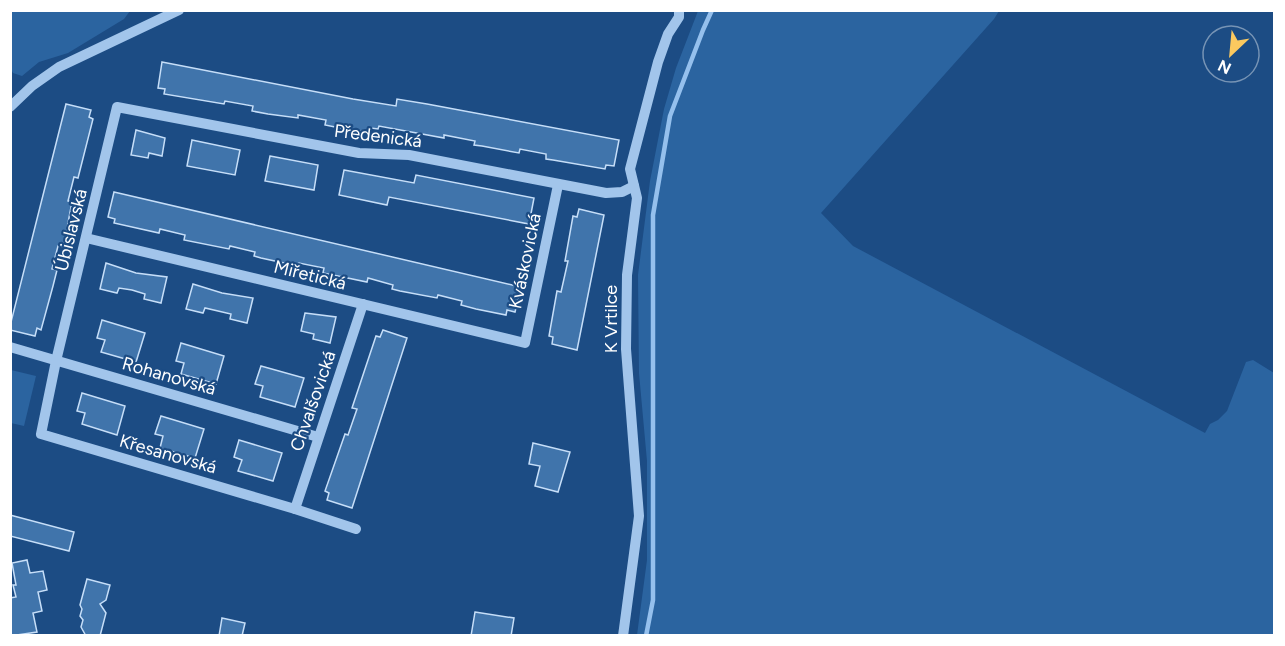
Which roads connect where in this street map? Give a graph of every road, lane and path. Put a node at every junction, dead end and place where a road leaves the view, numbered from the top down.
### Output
1 (179, 10) edge
2 (679, 10) edge
3 (11, 105) edge
4 (117, 107) joint
5 (558, 185) junction
6 (634, 186) junction
7 (86, 238) junction
8 (363, 304) junction
9 (525, 344) joint
10 (10, 347) edge
11 (56, 361) junction
12 (318, 437) junction
13 (294, 509) junction
14 (356, 529) dead end
15 (623, 636) edge

1 - 3 street
2 - 6 street, K Vrtilce
4 - 5 street, Předenická
4 - 7 street, Úbislavská
5 - 6 street, Předenická
5 - 9 street, Kváskovická
6 - 15 street, K Vrtilce
7 - 8 street, Miřetická
7 - 11 street, Úbislavská
8 - 9 street, Miřetická
8 - 12 street, Chvalšovická
10 - 11 street, Rohanovská
11 - 12 street, Rohanovská
11 - 13 street, Křesanovská
12 - 13 street, Chvalšovická
13 - 14 street, Křesanovská

